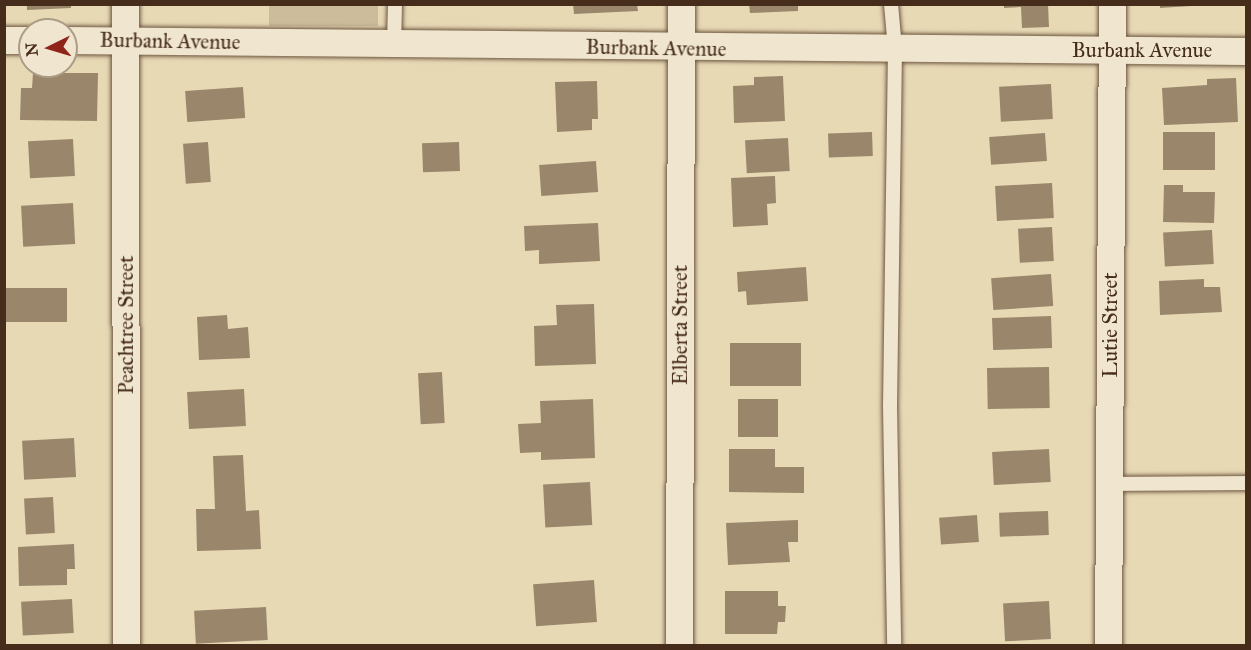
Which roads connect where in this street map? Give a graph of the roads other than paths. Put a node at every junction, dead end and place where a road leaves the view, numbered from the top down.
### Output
1 (125, 4) edge
2 (394, 4) edge
3 (681, 4) edge
4 (891, 4) edge
5 (1112, 4) edge
6 (78, 40) edge
7 (125, 40) junction
8 (394, 45) junction
9 (681, 49) junction
10 (895, 49) junction
11 (1112, 50) junction
12 (1246, 51) edge
13 (1246, 483) edge
14 (1109, 484) junction
15 (126, 645) edge
16 (679, 645) edge
17 (894, 645) edge
18 (1108, 645) edge

1 - 7 street, Peachtree Street
2 - 8 lane
3 - 9 street, Elberta Street
4 - 10 lane
5 - 11 street, Lutie Street
6 - 7 street, Burbank Avenue
7 - 8 street, Burbank Avenue
7 - 15 street, Peachtree Street
8 - 9 street, Burbank Avenue
9 - 10 street, Burbank Avenue
9 - 16 street, Elberta Street
10 - 11 street, Burbank Avenue
10 - 17 lane
11 - 12 street, Burbank Avenue
11 - 14 street, Lutie Street
13 - 14 lane
14 - 18 street, Lutie Street

